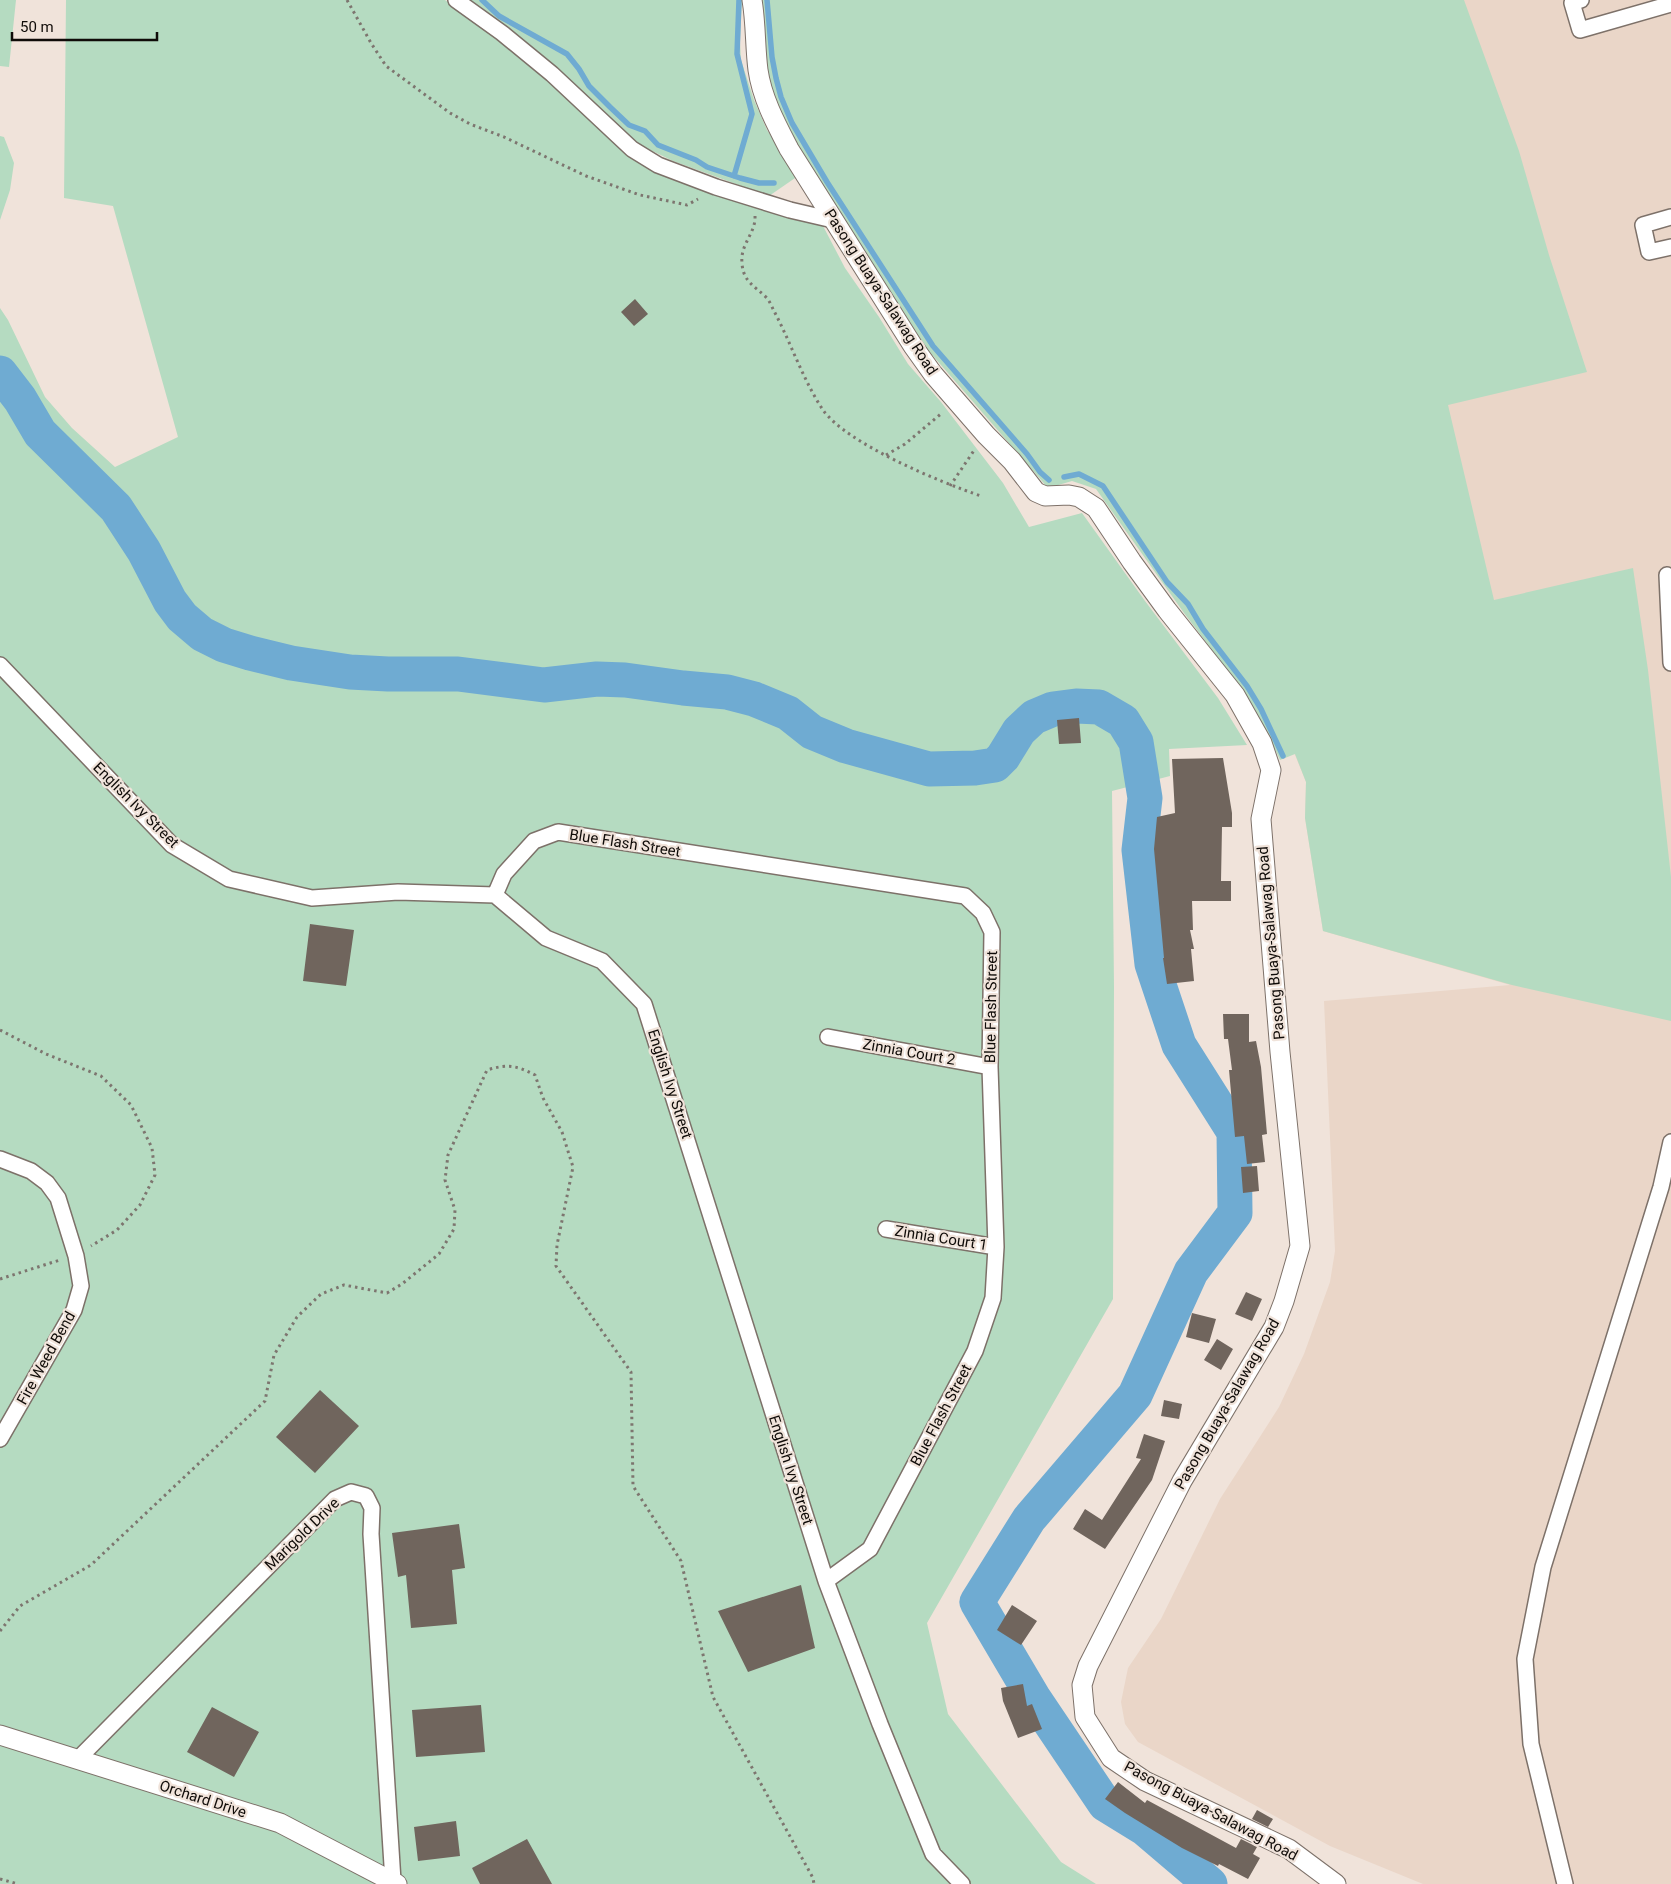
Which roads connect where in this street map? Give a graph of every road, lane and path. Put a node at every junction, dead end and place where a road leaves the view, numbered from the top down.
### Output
1 (347, 0) edge
2 (456, 0) edge
3 (752, 0) edge
4 (1581, 0) edge
5 (1671, 4) edge
6 (716, 187) junction
7 (752, 198) junction
8 (1671, 217) edge
9 (833, 220) junction
10 (1671, 246) edge
11 (956, 401) junction
12 (986, 435) junction
13 (886, 455) junction
14 (950, 486) junction
15 (981, 496) dead end
16 (1667, 574) dead end
17 (1671, 663) edge
18 (0, 665) edge
19 (495, 895) junction
20 (0, 1030) edge
21 (828, 1037) dead end
22 (990, 1066) junction
23 (1671, 1142) edge
24 (0, 1159) edge
25 (886, 1230) dead end
26 (996, 1247) junction
27 (76, 1256) junction
28 (0, 1279) edge
29 (0, 1439) edge
30 (826, 1581) junction
31 (0, 1631) edge
32 (0, 1735) edge
33 (78, 1759) junction
34 (0, 1879) edge
35 (395, 1882) edge
36 (18, 1884) edge
37 (814, 1884) edge
38 (962, 1884) edge
39 (1336, 1884) edge
40 (1566, 1884) edge

1 - 6 path
2 - 6 street
3 - 9 street, Pasong Buaya-Salawag Road
4 - 5 street
6 - 7 street
7 - 9 street
7 - 13 path
8 - 10 street
9 - 11 street, Pasong Buaya-Salawag Road
11 - 12 street, Pasong Buaya-Salawag Road
11 - 13 path
12 - 14 path
12 - 39 street, Pasong Buaya-Salawag Road
13 - 14 path
14 - 15 path
16 - 17 street
18 - 19 street, English Ivy Street
19 - 22 street, Blue Flash Street
19 - 30 street, English Ivy Street
20 - 27 path
21 - 22 street, Zinnia Court 2
22 - 26 street, Blue Flash Street
23 - 40 street
24 - 27 street, Fire Weed Bend
25 - 26 street, Zinnia Court 1
26 - 30 street, Blue Flash Street
27 - 28 path
27 - 29 street, Fire Weed Bend
30 - 38 street, English Ivy Street
31 - 37 path
32 - 33 street, Orchard Drive
33 - 35 street, Orchard Drive
33 - 35 street, Marigold Drive
34 - 36 path

